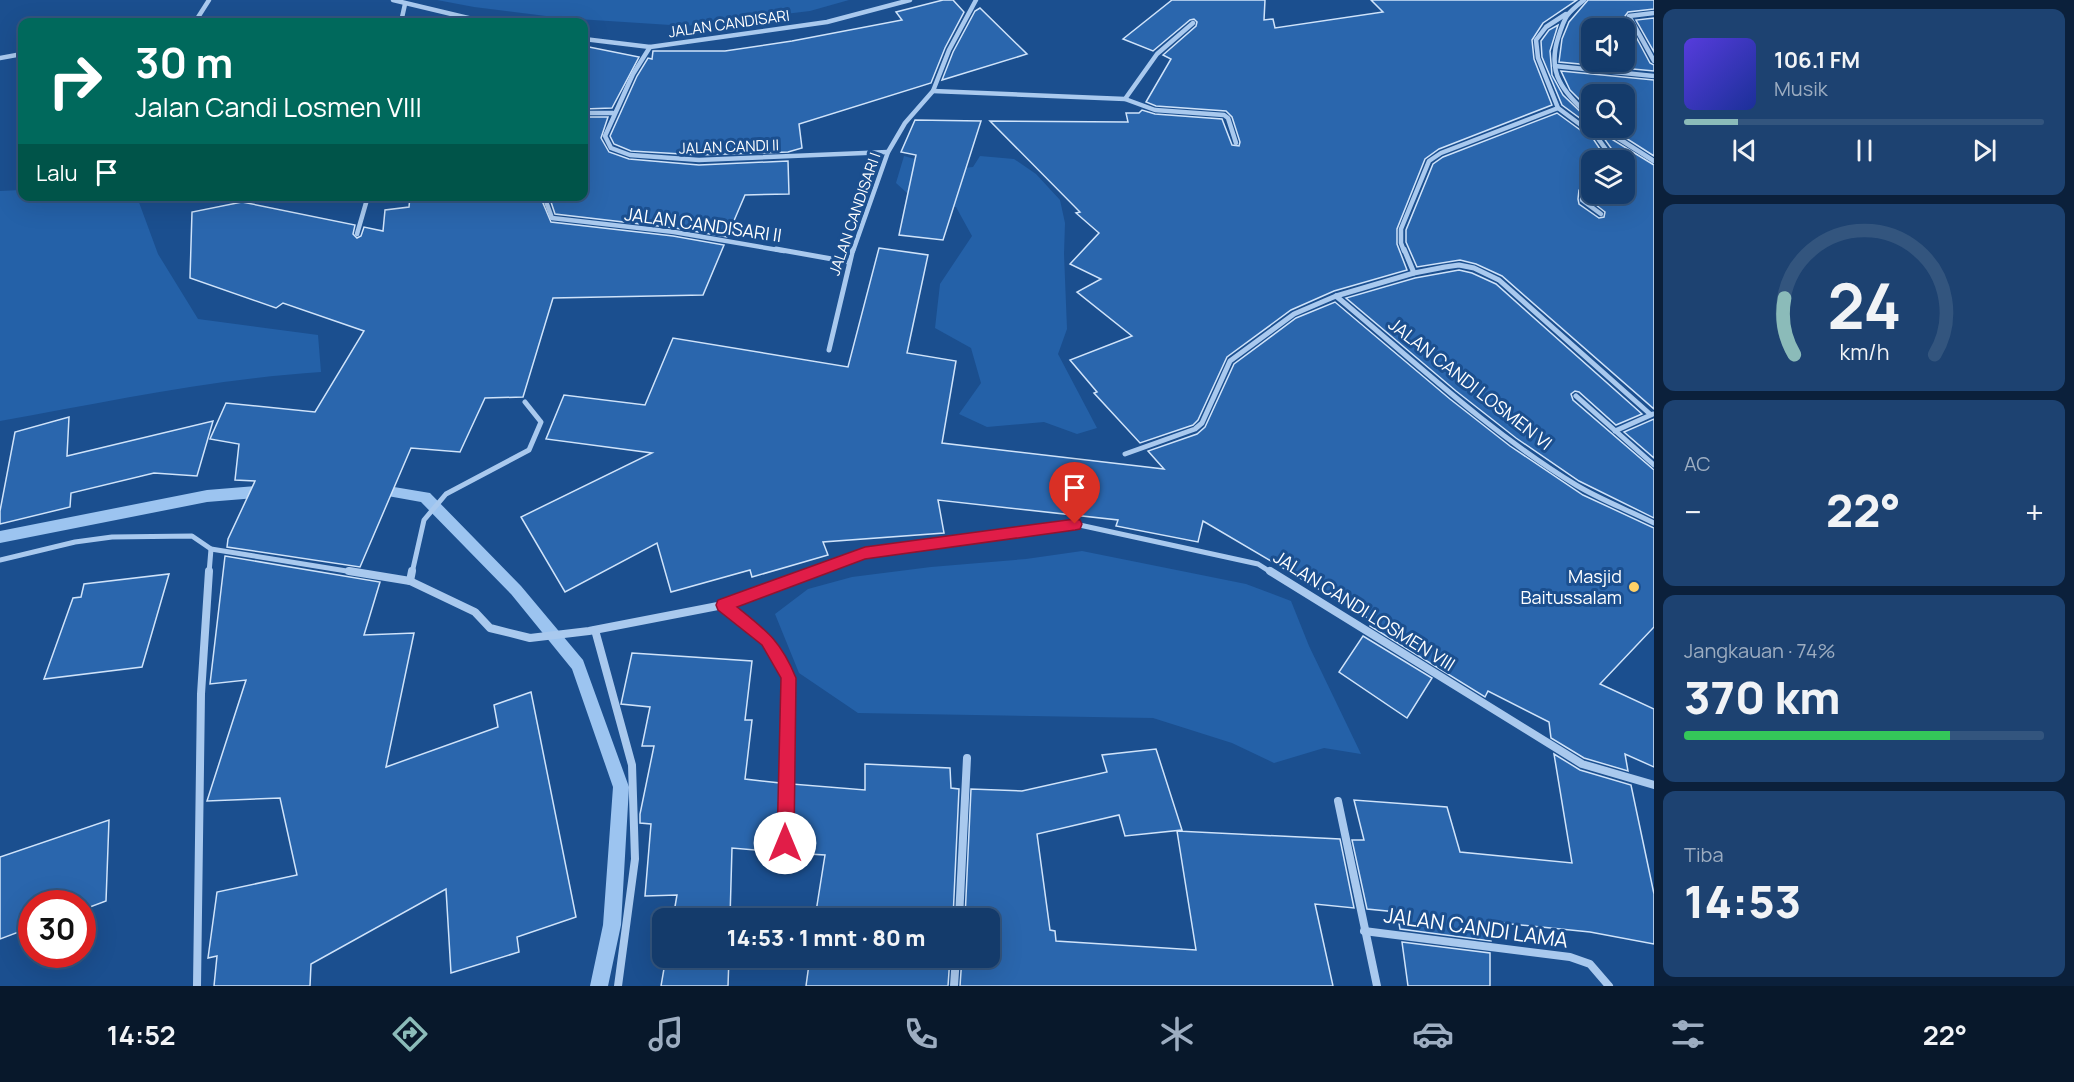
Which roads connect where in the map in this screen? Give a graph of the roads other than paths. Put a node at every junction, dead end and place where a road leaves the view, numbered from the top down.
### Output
1 (209, 0) edge
2 (393, 0) edge
3 (910, 0) edge
4 (976, 0) edge
5 (1584, 0) edge
6 (405, 4) junction
7 (1566, 14) junction
8 (1654, 14) edge
9 (198, 18) edge
10 (402, 18) edge
11 (455, 18) edge
12 (1193, 23) dead end
13 (588, 39) edge
14 (650, 47) junction
15 (18, 55) edge
16 (0, 58) edge
17 (1654, 61) edge
18 (1555, 66) junction
19 (1654, 76) edge
20 (933, 91) junction
21 (1125, 99) junction
22 (1558, 108) junction
23 (1581, 108) edge
24 (588, 113) edge
25 (613, 113) junction
26 (1618, 138) edge
27 (1236, 143) dead end
28 (1609, 150) edge
29 (888, 152) junction
30 (1654, 161) edge
31 (367, 201) edge
32 (546, 201) edge
33 (1587, 204) edge
34 (1601, 214) dead end
35 (357, 234) dead end
36 (849, 262) junction
37 (1414, 273) junction
38 (1336, 296) junction
39 (829, 350) dead end
40 (1576, 396) dead end
41 (525, 402) dead end
42 (1652, 414) edge
43 (1615, 431) junction
44 (1125, 454) dead end
45 (1654, 465) edge
46 (1654, 523) edge
47 (211, 549) junction
48 (0, 560) edge
49 (410, 580) junction
50 (723, 605) junction
51 (592, 630) junction
52 (968, 758) dead end
53 (1654, 785) edge
54 (1338, 801) dead end
55 (785, 865) dead end
56 (960, 908) edge
57 (1364, 931) junction
58 (955, 968) edge
59 (197, 986) edge
60 (618, 986) edge
61 (954, 986) edge
62 (1377, 986) edge
63 (1609, 986) edge

1 - 9 street
2 - 6 street
3 - 14 street, JALAN CANDISARI
4 - 20 street, JALAN CANDISARI I
5 - 7 street
6 - 10 street
6 - 11 street
7 - 18 street
7 - 22 street
8 - 17 street
12 - 21 street
13 - 14 street, JALAN CANDISARI
14 - 25 street, JALAN CANDI II
15 - 16 street
18 - 19 street
18 - 23 street
20 - 21 street
20 - 29 street, JALAN CANDISARI I
21 - 27 street
22 - 28 street
22 - 37 street
24 - 25 street
25 - 29 street, JALAN CANDI II
26 - 30 street
29 - 36 street, JALAN CANDISARI I
31 - 35 street
32 - 36 street, JALAN CANDISARI II
33 - 34 street
36 - 39 street, JALAN CANDISARI I
37 - 38 street
37 - 42 street
38 - 44 street
38 - 46 street, JALAN CANDI LOSMEN VI
40 - 43 street
41 - 49 street
42 - 43 street
43 - 45 street
47 - 48 street
47 - 49 street
47 - 59 street
49 - 51 street, JALAN CANDI LOSMEN VIII
50 - 51 street, JALAN CANDI LOSMEN VIII
50 - 53 street, JALAN CANDI LOSMEN VIII
50 - 55 street
51 - 60 street
52 - 56 street
54 - 57 street
57 - 62 street
57 - 63 street, JALAN CANDI LAMA
58 - 61 street

